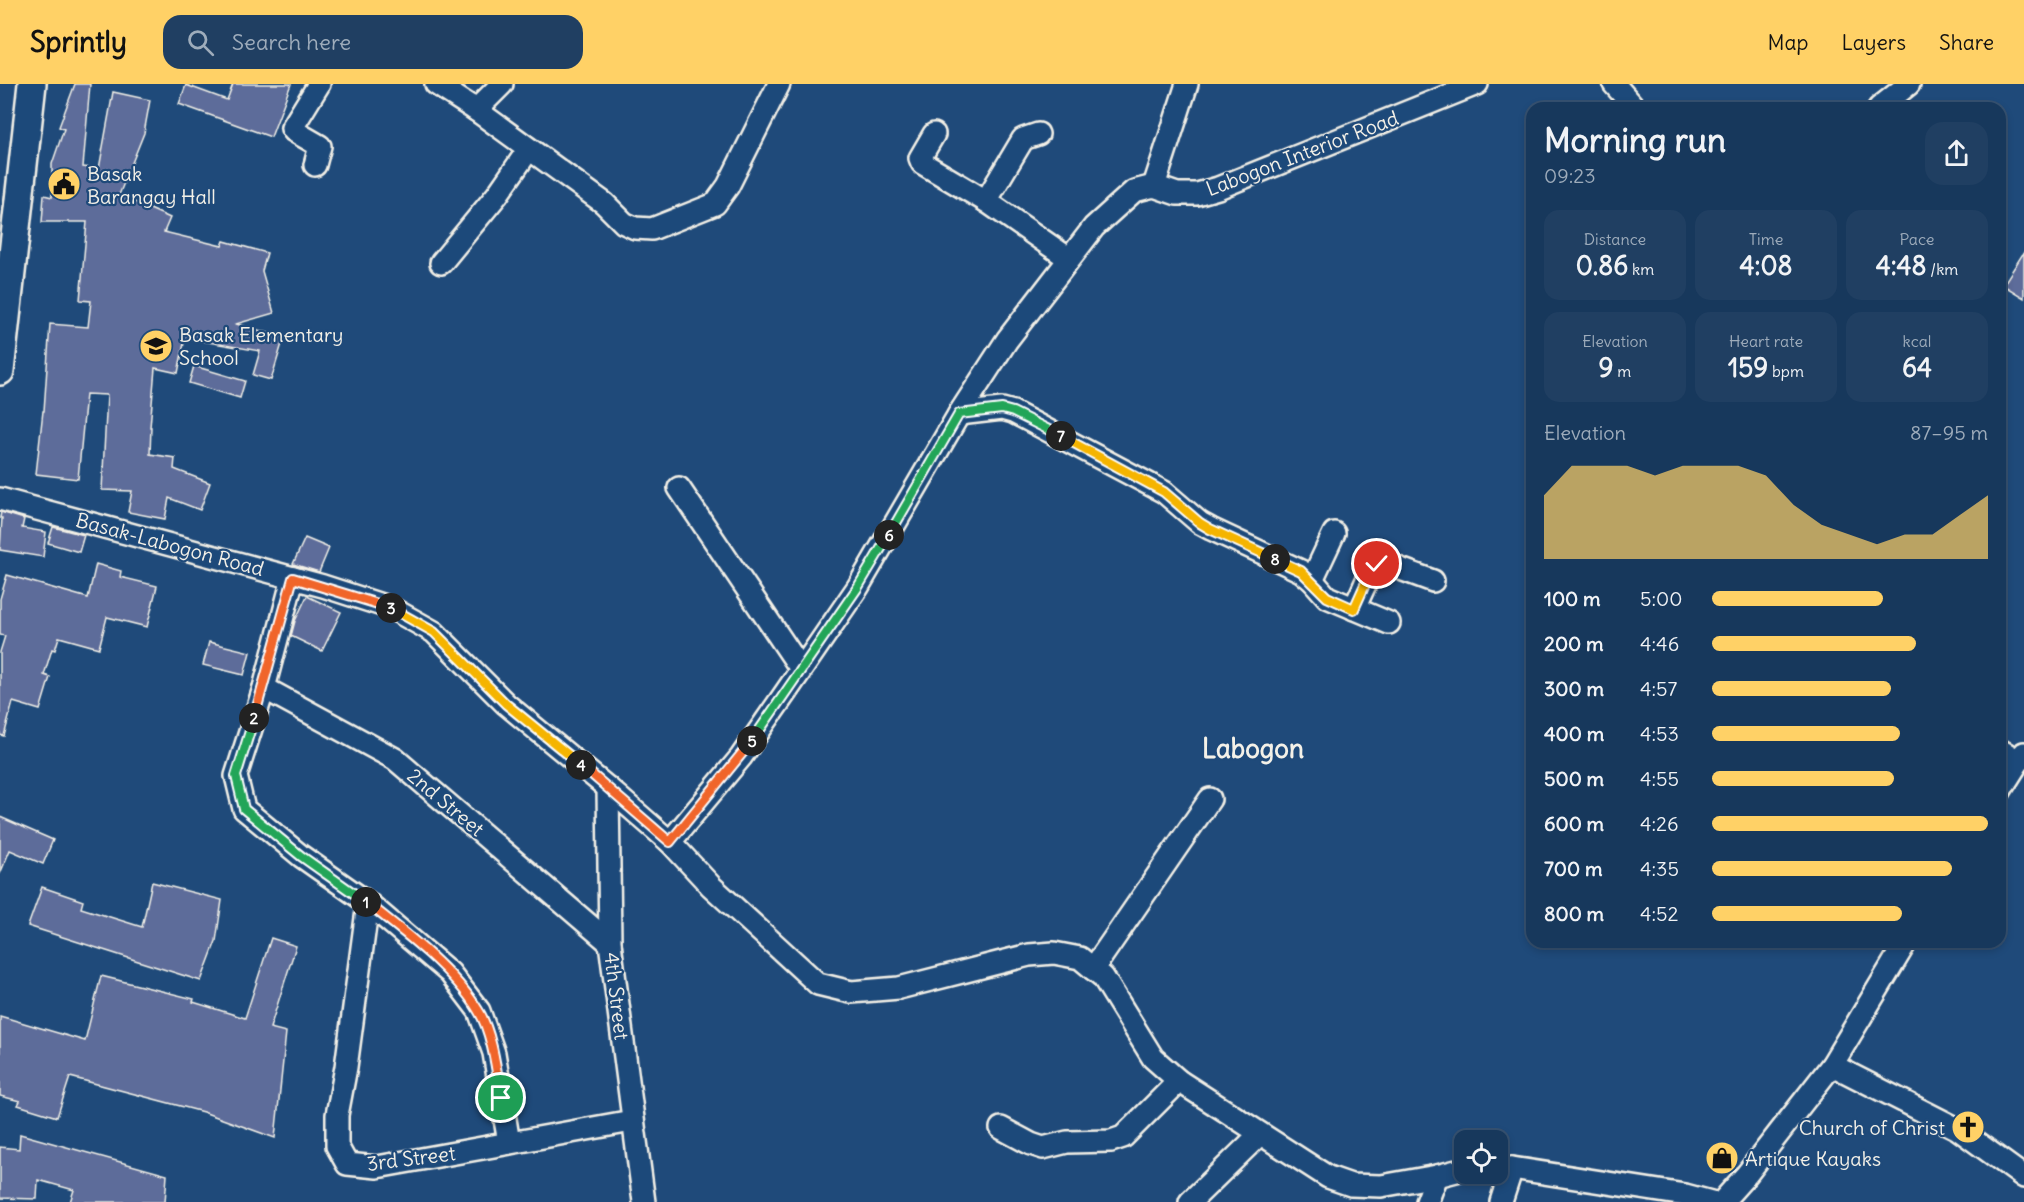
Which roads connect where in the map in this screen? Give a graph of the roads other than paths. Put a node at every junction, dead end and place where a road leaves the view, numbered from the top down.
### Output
1 (32, 84) edge
2 (318, 84) edge
3 (436, 84) edge
4 (502, 84) edge
5 (779, 84) edge
6 (1187, 84) edge
7 (1614, 84) edge
8 (1909, 84) edge
9 (1466, 86) edge
10 (1630, 102) edge
11 (1886, 102) edge
12 (476, 110) junction
13 (934, 134) dead end
14 (1038, 134) dead end
15 (530, 149) junction
16 (315, 165) dead end
17 (1154, 186) junction
18 (986, 201) junction
19 (1068, 258) junction
20 (441, 263) dead end
21 (0, 371) edge
22 (959, 414) junction
23 (679, 488) dead end
24 (0, 499) edge
25 (1334, 533) dead end
26 (293, 578) junction
27 (1312, 580) junction
28 (1433, 581) dead end
29 (1354, 609) junction
30 (1389, 624) dead end
31 (801, 669) junction
32 (264, 688) junction
33 (2006, 752) edge
34 (2021, 757) edge
35 (2006, 781) edge
36 (608, 788) junction
37 (1210, 799) dead end
38 (670, 842) junction
39 (368, 903) junction
40 (610, 943) junction
41 (1902, 948) edge
42 (1093, 969) junction
43 (1832, 1065) junction
44 (1179, 1082) junction
45 (632, 1121) junction
46 (1001, 1128) dead end
47 (1260, 1134) junction
48 (509, 1143) junction
49 (1508, 1168) edge
50 (1454, 1172) edge
51 (1437, 1176) junction
52 (2024, 1177) edge
53 (1503, 1184) edge
54 (1347, 1194) edge
55 (644, 1202) edge
56 (1190, 1202) edge
57 (1427, 1202) edge
58 (1501, 1202) edge
59 (1711, 1202) edge
60 (1722, 1202) edge

1 - 21 main road
2 - 16 street
3 - 12 street
4 - 12 street
5 - 15 street
6 - 17 street
7 - 10 street
8 - 11 street
9 - 17 street, Labogon Interior Road
12 - 15 street
13 - 18 street
14 - 18 street
15 - 20 street
17 - 19 street
18 - 19 street
19 - 22 street
22 - 27 street
22 - 31 street
23 - 31 street
24 - 26 street, Basak-Labogon Road
25 - 27 street
26 - 32 street
26 - 36 street, Basak-Labogon Road
27 - 29 street
28 - 29 street
29 - 30 street
31 - 38 street
32 - 39 street
32 - 40 street, 2nd Street
33 - 34 street
34 - 35 street
36 - 38 street, Basak-Labogon Road
36 - 40 street, 4th Street
37 - 42 street
38 - 42 street, Basak-Labogon Road
39 - 48 street
39 - 48 street, 3rd Street
40 - 45 street, 4th Street
41 - 43 street
42 - 44 street, Basak-Labogon Road
43 - 52 street
43 - 60 street
44 - 46 street
44 - 47 street, Basak-Labogon Road
45 - 48 street, 3rd Street
45 - 55 street, 4th Street
47 - 54 street, Basak-Labogon Road
47 - 56 street
49 - 59 street
50 - 51 street, Basak-Labogon Road
51 - 54 street, Basak-Labogon Road
51 - 57 street
53 - 58 street

